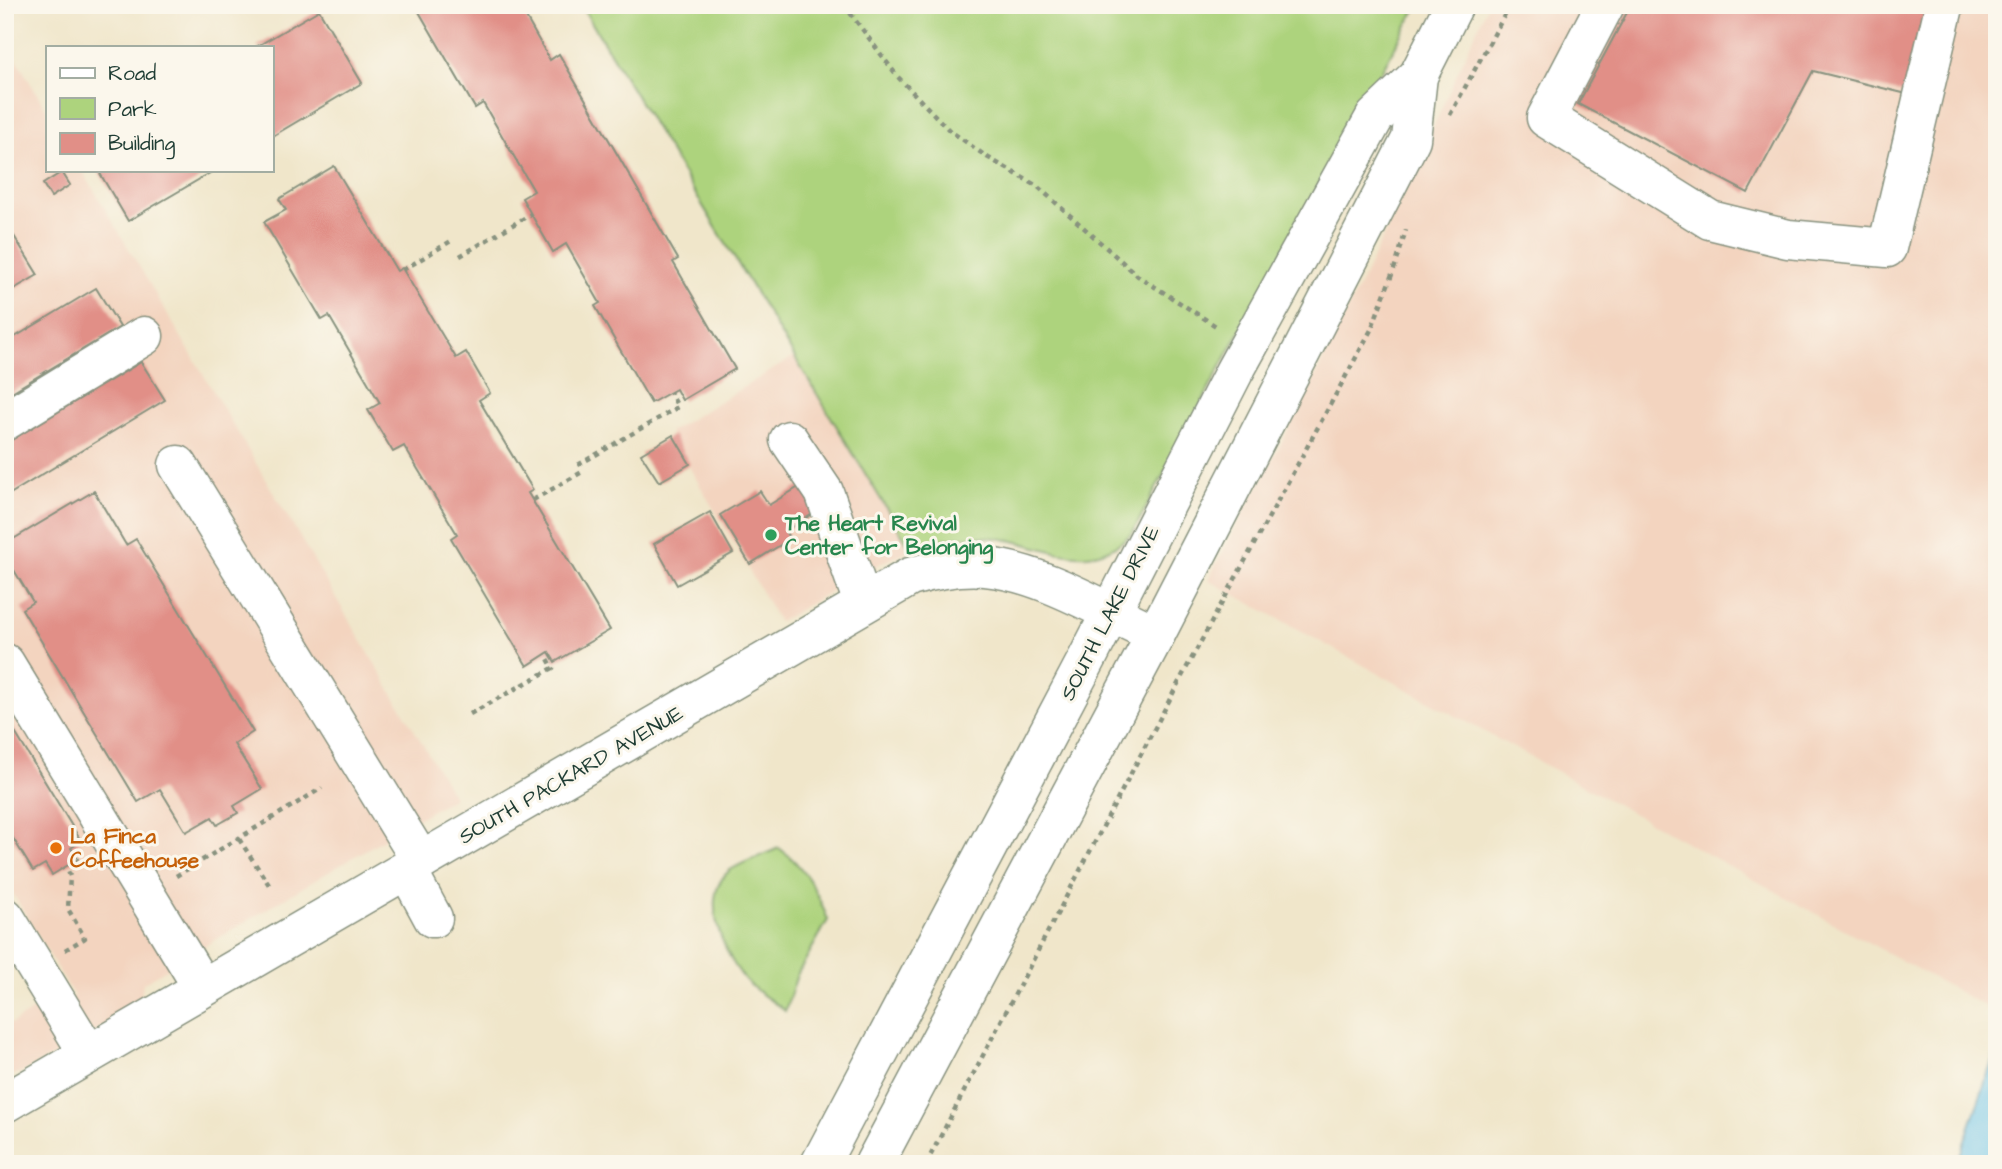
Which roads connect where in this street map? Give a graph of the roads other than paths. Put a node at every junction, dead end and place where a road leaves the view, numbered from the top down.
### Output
1 (1454, 5) edge
2 (1605, 5) edge
3 (1944, 8) dead end
4 (1418, 76) junction
5 (144, 336) dead end
6 (5, 421) edge
7 (789, 440) dead end
8 (178, 465) dead end
9 (863, 603) junction
10 (1110, 614) junction
11 (1156, 634) junction
12 (5, 663) edge
13 (414, 866) junction
14 (5, 917) edge
15 (433, 918) dead end
16 (202, 988) junction
17 (89, 1053) junction
18 (5, 1103) edge
19 (820, 1164) edge
20 (874, 1164) edge

1 - 4 street, SOUTH LAKE DRIVE
2 - 3 street
4 - 10 street, SOUTH LAKE DRIVE
4 - 11 street, SOUTH LAKE DRIVE
5 - 6 street
7 - 9 street
8 - 13 street
9 - 10 street, SOUTH PACKARD AVENUE
9 - 13 street, SOUTH PACKARD AVENUE
10 - 11 street, SOUTH PACKARD AVENUE
10 - 19 street, SOUTH LAKE DRIVE
11 - 20 street, SOUTH LAKE DRIVE
12 - 16 street
13 - 15 street
13 - 16 street, SOUTH PACKARD AVENUE
14 - 17 street
16 - 17 street, SOUTH PACKARD AVENUE
17 - 18 street, SOUTH PACKARD AVENUE

